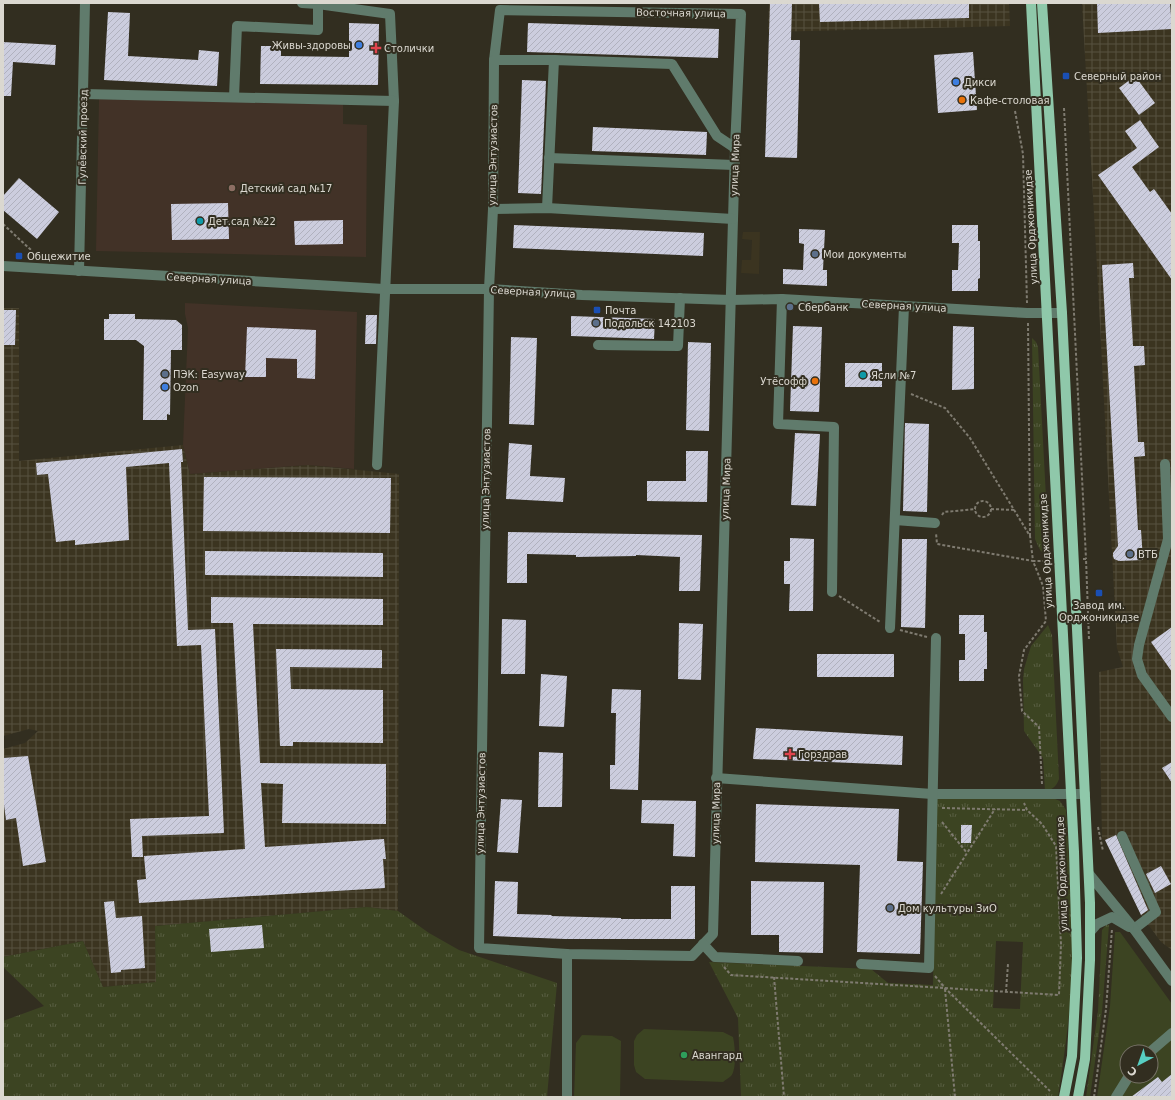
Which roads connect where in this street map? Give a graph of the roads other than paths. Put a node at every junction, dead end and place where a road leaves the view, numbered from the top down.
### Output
1 (86, 3) edge
2 (302, 3) edge
3 (1031, 3) edge
4 (1042, 3) edge
5 (318, 4) junction
6 (500, 10) joint
7 (741, 14) joint
8 (494, 60) junction
9 (554, 60) junction
10 (84, 94) junction
11 (234, 96) junction
12 (394, 101) junction
13 (735, 148) junction
14 (549, 158) junction
15 (734, 165) junction
16 (547, 208) junction
17 (492, 209) junction
18 (733, 219) junction
19 (3, 266) edge
20 (79, 271) junction
21 (384, 288) junction
22 (489, 289) junction
23 (680, 298) junction
24 (782, 299) junction
25 (732, 300) junction
26 (904, 306) junction
27 (1046, 313) junction
28 (1062, 313) junction
29 (598, 344) dead end
30 (377, 464) dead end
31 (1165, 464) dead end
32 (895, 520) junction
33 (935, 523) road end
34 (832, 592) road end
35 (890, 628) road end
36 (936, 638) road end
37 (1172, 717) edge
38 (716, 778) junction
39 (932, 794) junction
40 (1070, 794) junction
41 (1085, 794) junction
42 (1122, 836) dead end
43 (1089, 874) junction
44 (1134, 930) junction
45 (1090, 932) junction
46 (703, 944) junction
47 (567, 954) junction
48 (798, 961) dead end
49 (861, 964) dead end
50 (1172, 981) edge
51 (1170, 1039) edge
52 (1159, 1046) edge
53 (1124, 1084) edge
54 (567, 1097) edge
55 (1064, 1097) edge
56 (1078, 1097) edge
57 (1116, 1097) edge

1 - 10 street, Гулёвский проезд
2 - 5 street
3 - 27 main road, улица Орджоникидзе
4 - 28 main road
5 - 11 street
5 - 12 street
6 - 7 street, Восточная улица
6 - 8 street, улица Энтузиастов
7 - 13 street, улица Мира
8 - 9 street
8 - 17 street, улица Энтузиастов
9 - 13 street
9 - 14 street
10 - 11 street
10 - 20 street, Гулёвский проезд
11 - 12 street
12 - 21 street
13 - 15 street, улица Мира
14 - 15 street
14 - 16 street
15 - 18 street, улица Мира
16 - 17 street
16 - 18 street
17 - 22 street, улица Энтузиастов
18 - 25 street, улица Мира
19 - 20 street, Северная улица
20 - 21 street, Северная улица
21 - 22 street, Северная улица
21 - 30 street
22 - 23 street, Северная улица
22 - 47 street, улица Энтузиастов
23 - 25 street, Северная улица
23 - 29 street
24 - 25 street, Северная улица
24 - 26 street, Северная улица
24 - 34 street
25 - 38 street, улица Мира
26 - 27 street, Северная улица
26 - 32 street
27 - 28 street, Северная улица
27 - 40 main road, улица Орджоникидзе
28 - 41 main road
31 - 37 street
32 - 33 street
32 - 35 street
36 - 39 street
38 - 39 street
38 - 46 street, улица Мира
39 - 40 street
39 - 49 street
40 - 41 street
40 - 55 main road, улица Орджоникидзе
41 - 43 main road
42 - 44 street
43 - 44 street
43 - 45 main road
44 - 45 street
44 - 50 street
45 - 56 main road
46 - 47 street, улица Мира
46 - 48 street
47 - 54 street
51 - 52 street
53 - 57 street

